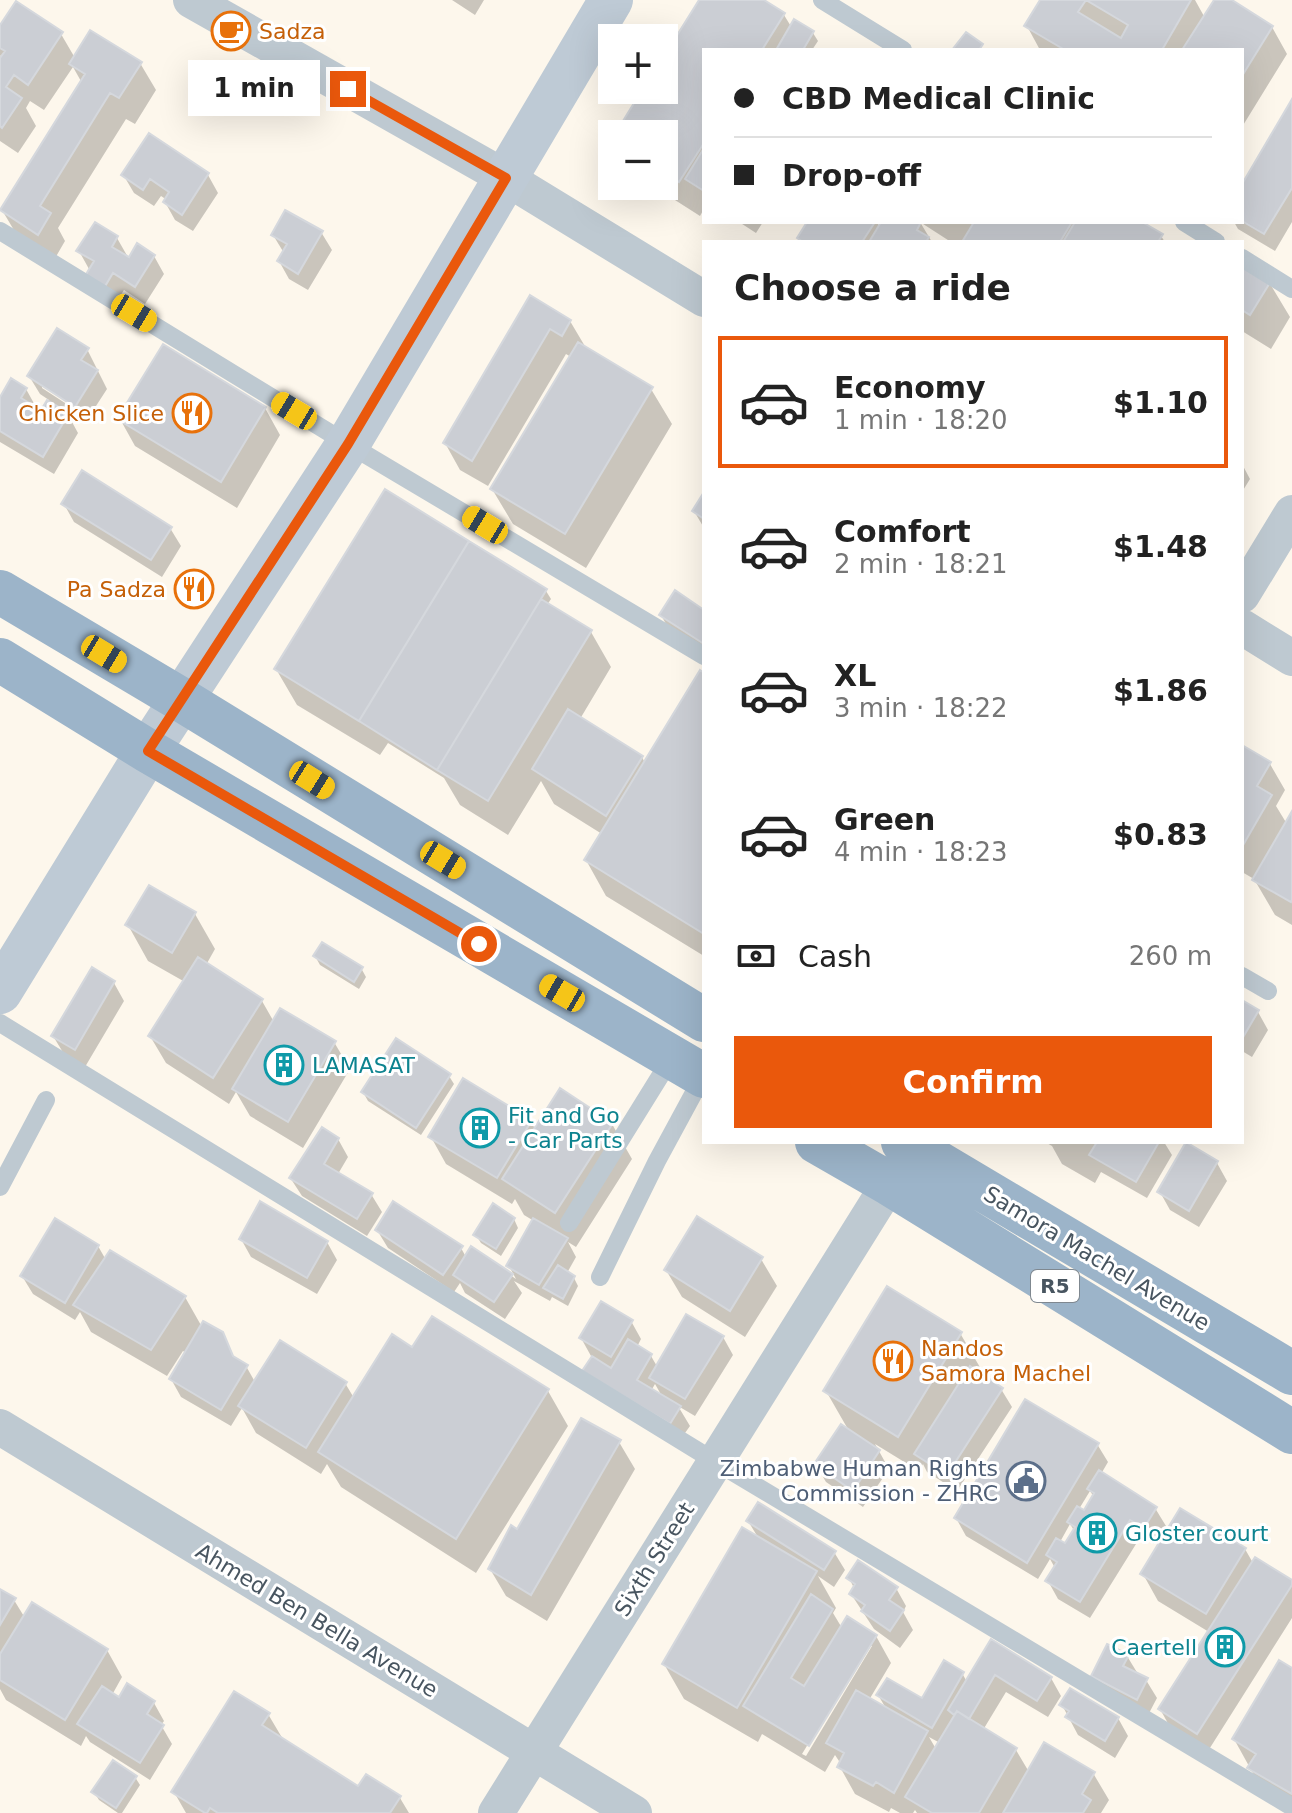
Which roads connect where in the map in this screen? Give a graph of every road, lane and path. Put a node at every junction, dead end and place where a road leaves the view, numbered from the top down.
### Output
1 (191, 0) edge
2 (611, 0) edge
3 (822, 0) edge
4 (900, 48) edge
5 (506, 178) junction
6 (1187, 224) edge
7 (0, 231) edge
8 (1213, 240) edge
9 (1244, 259) edge
10 (1292, 289) edge
11 (702, 298) edge
12 (348, 444) junction
13 (1292, 513) edge
14 (0, 592) edge
15 (1244, 592) edge
16 (1244, 628) edge
17 (702, 655) edge
18 (1292, 658) edge
19 (0, 660) edge
20 (182, 700) junction
21 (148, 751) junction
22 (1244, 977) edge
23 (1268, 991) dead end
24 (0, 992) edge
25 (702, 1019) edge
26 (0, 1023) edge
27 (693, 1070) edge
28 (46, 1100) dead end
29 (820, 1144) edge
30 (910, 1144) edge
31 (890, 1184) junction
32 (0, 1187) edge
33 (569, 1223) dead end
34 (600, 1277) dead end
35 (1292, 1373) edge
36 (0, 1427) edge
37 (1292, 1432) edge
38 (716, 1462) junction
39 (533, 1751) junction
40 (1292, 1807) edge
41 (496, 1813) edge
42 (634, 1813) edge

1 - 5 street
2 - 5 main road
3 - 4 lane
5 - 11 street
5 - 12 main road
6 - 8 lane
7 - 12 lane
9 - 10 lane
12 - 17 lane
12 - 20 main road
13 - 15 street
14 - 20 highway
16 - 18 street
19 - 21 highway
20 - 21 main road
20 - 25 highway
21 - 24 main road
21 - 27 highway
22 - 23 lane
26 - 38 lane
27 - 33 lane
27 - 34 lane
28 - 32 lane
29 - 31 highway, Samora Machel Avenue / R5
30 - 31 street, Sixth Street
30 - 35 highway, Samora Machel Avenue / R5
31 - 37 highway, Samora Machel Avenue / R5
31 - 38 street, Sixth Street
36 - 39 street, Ahmed Ben Bella Avenue
38 - 39 street, Sixth Street
38 - 40 lane
39 - 41 street, Sixth Street
39 - 42 street, Ahmed Ben Bella Avenue

